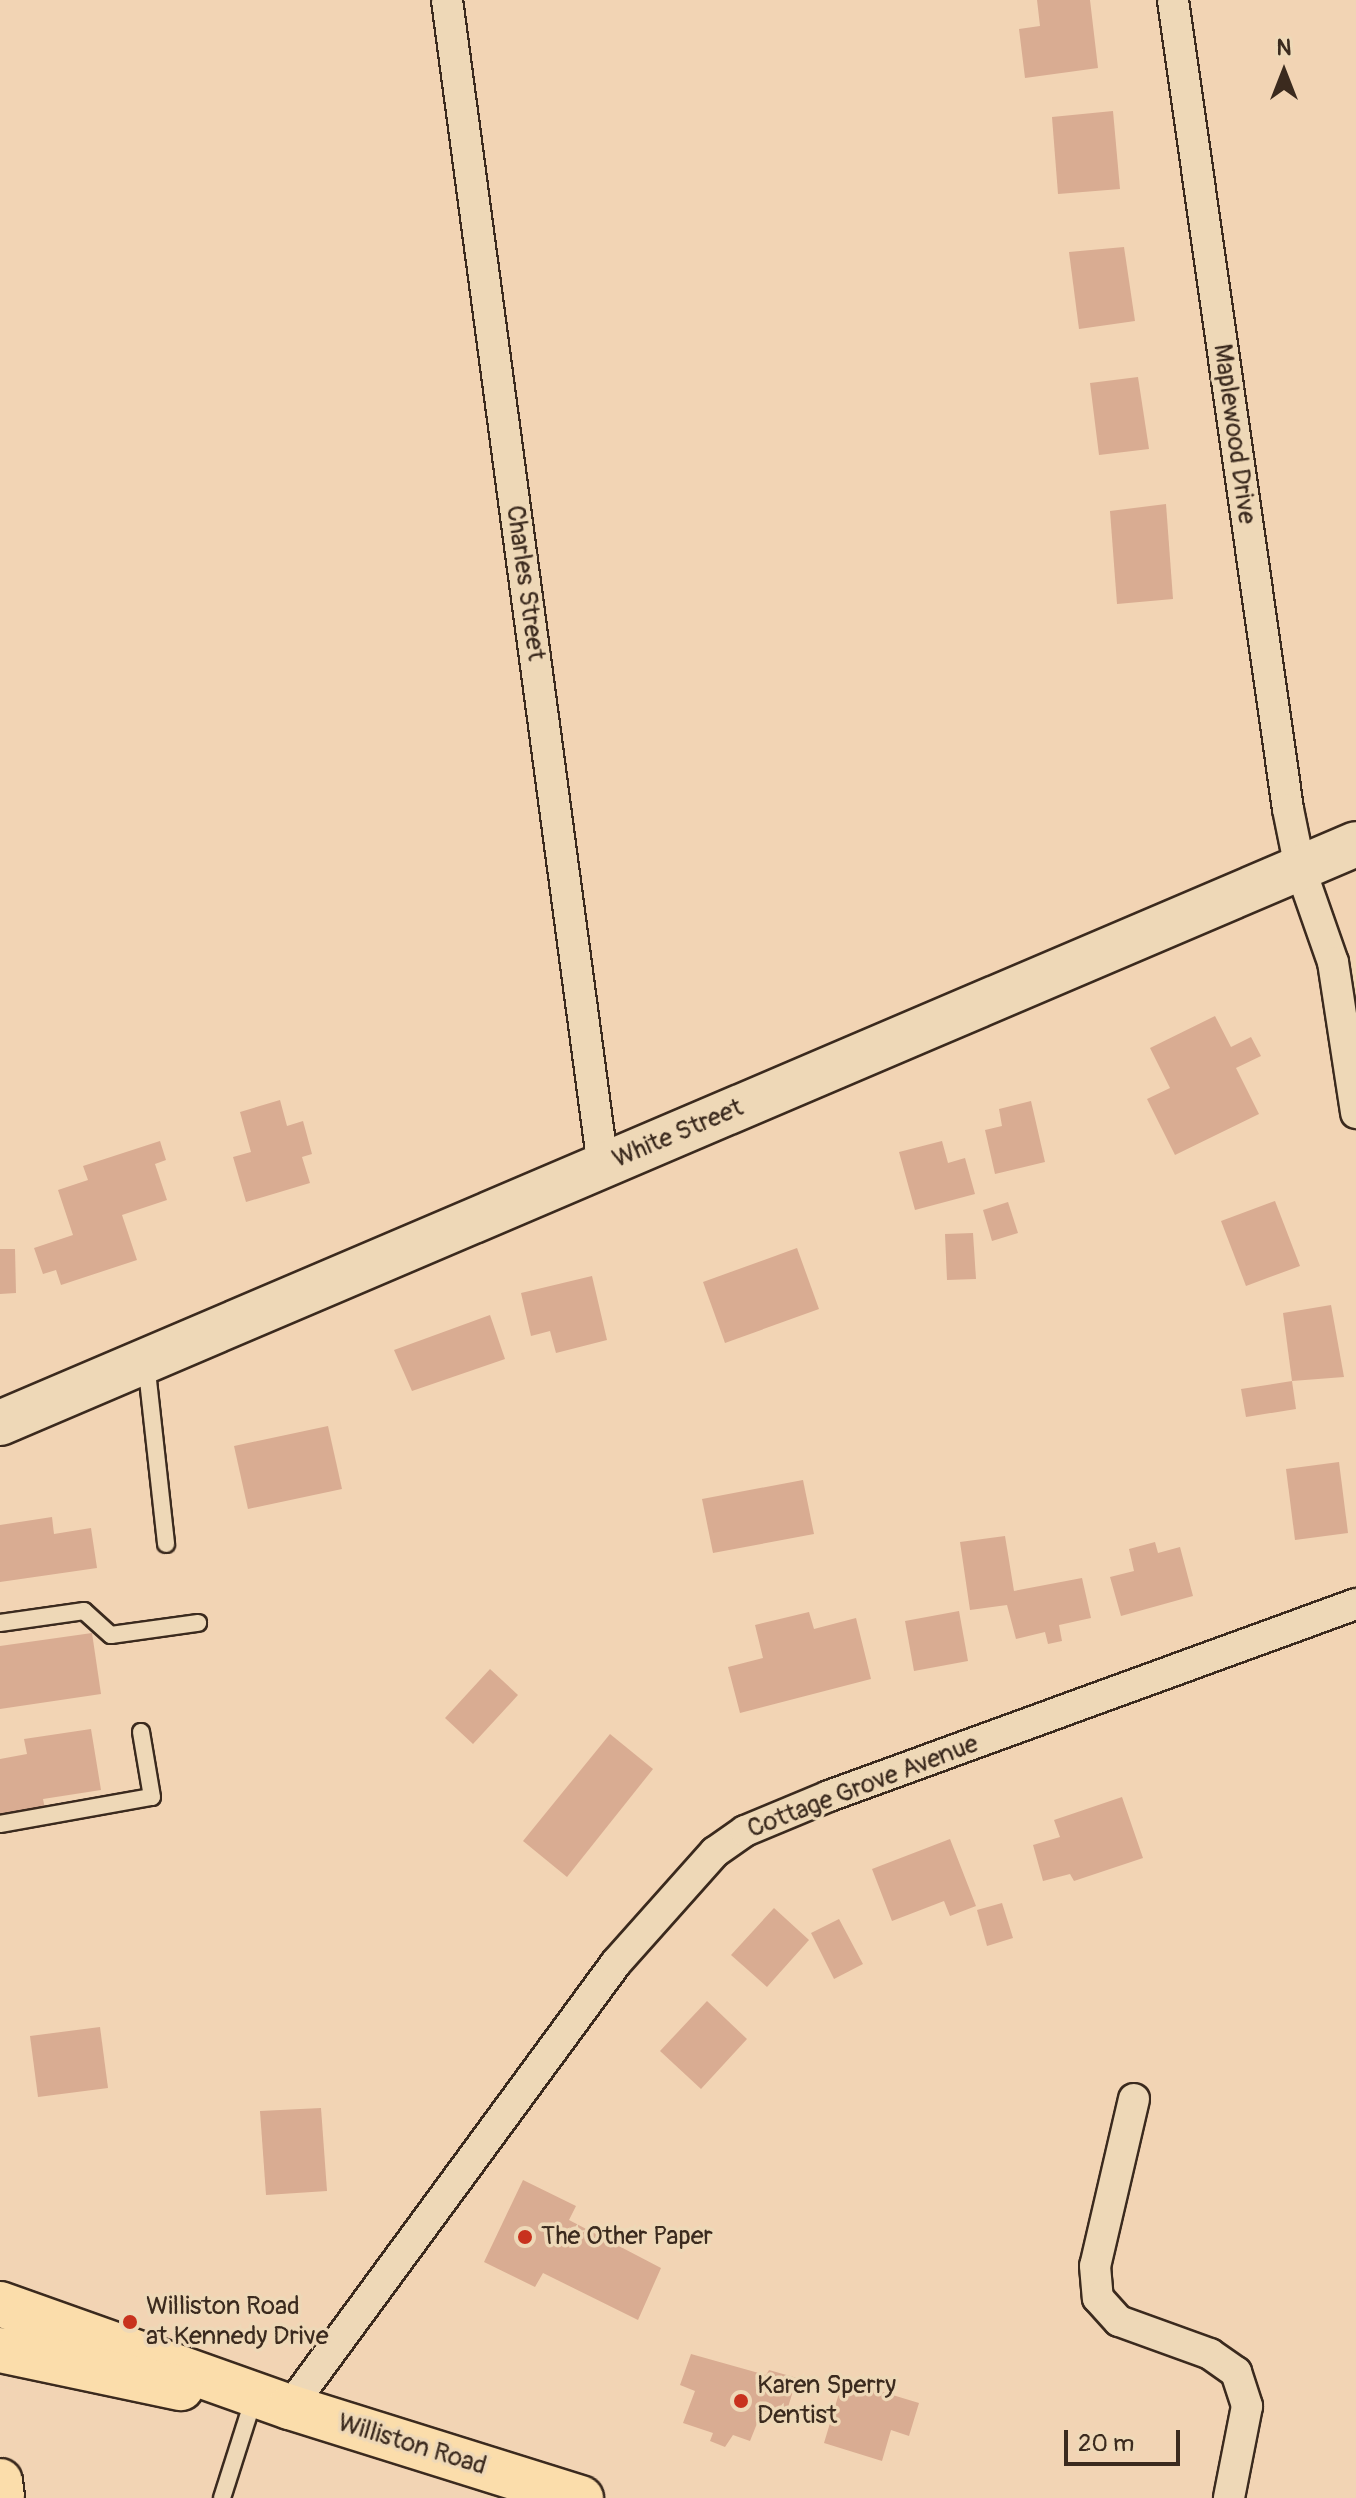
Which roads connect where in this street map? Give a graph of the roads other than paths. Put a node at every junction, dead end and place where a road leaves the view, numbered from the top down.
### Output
1 (447, 0) edge
2 (1173, 0) edge
3 (1356, 844) edge
4 (1300, 868) junction
5 (1356, 1113) edge
6 (603, 1166) junction
7 (146, 1360) junction
8 (0, 1423) edge
9 (166, 1544) dead end
10 (1356, 1604) edge
11 (0, 1623) edge
12 (198, 1623) dead end
13 (141, 1732) dead end
14 (0, 1824) edge
15 (1134, 2099) dead end
16 (0, 2304) edge
17 (0, 2350) edge
18 (271, 2404) junction
19 (0, 2481) edge
20 (570, 2496) edge
21 (225, 2497) edge
22 (2, 2498) edge
23 (1229, 2498) edge

1 - 6 street, Charles Street
2 - 4 street, Maplewood Drive
3 - 4 street, White Street
4 - 5 street
4 - 6 street, White Street
6 - 7 street, White Street
7 - 8 street, White Street
7 - 9 lane
10 - 18 street, Cottage Grove Avenue
11 - 12 lane
13 - 14 lane
15 - 23 street
16 - 18 main road, Williston Road
17 - 18 main road, Williston Road
18 - 20 main road, Williston Road
18 - 21 lane
19 - 22 main road

